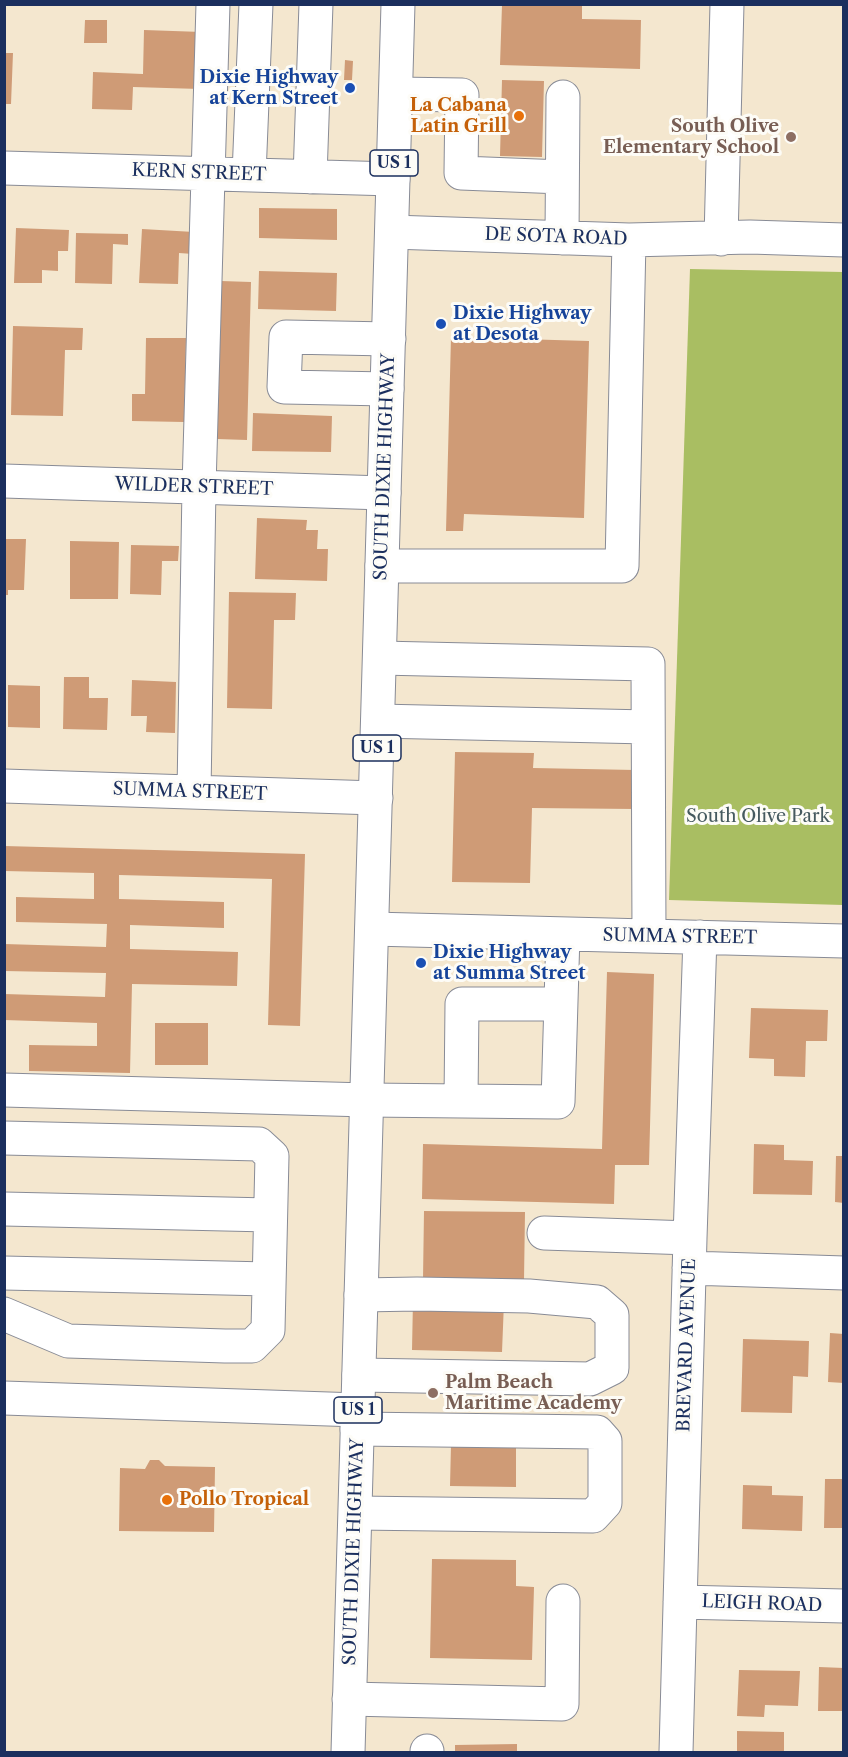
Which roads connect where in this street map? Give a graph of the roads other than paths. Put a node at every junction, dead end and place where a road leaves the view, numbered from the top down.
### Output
1 (213, 4) edge
2 (256, 4) edge
3 (316, 4) edge
4 (398, 4) edge
5 (727, 4) edge
6 (396, 94) junction
7 (563, 97) dead end
8 (4, 168) edge
9 (208, 174) junction
10 (249, 175) junction
11 (310, 177) junction
12 (562, 177) junction
13 (393, 179) junction
14 (392, 232) junction
15 (562, 238) junction
16 (721, 239) junction
17 (629, 240) junction
18 (843, 240) edge
19 (389, 339) junction
20 (387, 389) junction
21 (4, 481) edge
22 (199, 487) junction
23 (384, 493) junction
24 (382, 566) junction
25 (380, 658) junction
26 (378, 721) junction
27 (648, 727) junction
28 (4, 786) edge
29 (195, 792) junction
30 (376, 798) junction
31 (372, 929) junction
32 (563, 934) junction
33 (649, 936) junction
34 (700, 937) junction
35 (843, 941) edge
36 (560, 1004) junction
37 (4, 1090) edge
38 (367, 1090) junction
39 (460, 1101) junction
40 (4, 1138) edge
41 (4, 1209) edge
42 (269, 1215) junction
43 (544, 1233) dead end
44 (689, 1253) junction
45 (4, 1273) edge
46 (843, 1273) edge
47 (268, 1279) junction
48 (361, 1296) junction
49 (4, 1314) edge
50 (359, 1375) junction
51 (4, 1398) edge
52 (357, 1419) junction
53 (356, 1513) junction
54 (563, 1601) dead end
55 (680, 1602) junction
56 (843, 1606) edge
57 (350, 1699) junction
58 (348, 1752) edge
59 (676, 1752) edge

1 - 9 street
2 - 10 street
3 - 11 street
4 - 6 street, SOUTH DIXIE HIGHWAY / US 1
5 - 16 street
6 - 12 street
6 - 13 street, SOUTH DIXIE HIGHWAY / US 1
7 - 12 street
8 - 9 street, KERN STREET
9 - 10 street, KERN STREET
9 - 22 street
10 - 11 street, KERN STREET
11 - 13 street, KERN STREET
12 - 15 street
13 - 14 street, SOUTH DIXIE HIGHWAY / US 1
14 - 15 street, DE SOTA ROAD
14 - 19 street, SOUTH DIXIE HIGHWAY / US 1
15 - 17 street, DE SOTA ROAD
16 - 17 street, DE SOTA ROAD
16 - 18 street, DE SOTA ROAD
17 - 24 street
19 - 20 street, SOUTH DIXIE HIGHWAY / US 1
19 - 20 street
20 - 23 street, SOUTH DIXIE HIGHWAY / US 1
21 - 22 street, WILDER STREET
22 - 23 street, WILDER STREET
22 - 29 street
23 - 24 street, SOUTH DIXIE HIGHWAY / US 1
24 - 25 street, SOUTH DIXIE HIGHWAY / US 1
25 - 26 street, SOUTH DIXIE HIGHWAY / US 1
25 - 27 street
26 - 27 street
26 - 30 street, SOUTH DIXIE HIGHWAY / US 1
27 - 33 street
28 - 29 street, SUMMA STREET
29 - 30 street, SUMMA STREET
30 - 31 street, SOUTH DIXIE HIGHWAY / US 1
31 - 32 street, SUMMA STREET
31 - 38 street, US 1
32 - 33 street, SUMMA STREET
32 - 36 street
33 - 34 street, SUMMA STREET
34 - 35 street, SUMMA STREET
34 - 44 street, BREVARD AVENUE
36 - 39 street
36 - 39 street
37 - 38 street
38 - 39 street
38 - 48 street, SOUTH DIXIE HIGHWAY / US 1
40 - 42 street
41 - 42 street
42 - 47 street
43 - 44 street
44 - 46 street
44 - 55 street, BREVARD AVENUE
45 - 47 street
47 - 49 street
48 - 50 street, SOUTH DIXIE HIGHWAY / US 1
48 - 50 street
50 - 52 street, SOUTH DIXIE HIGHWAY / US 1
51 - 52 street
52 - 53 street, SOUTH DIXIE HIGHWAY / US 1
52 - 53 street
53 - 57 street, SOUTH DIXIE HIGHWAY / US 1
54 - 57 street
55 - 56 street, LEIGH ROAD
55 - 59 street, BREVARD AVENUE
57 - 58 street, SOUTH DIXIE HIGHWAY / US 1

